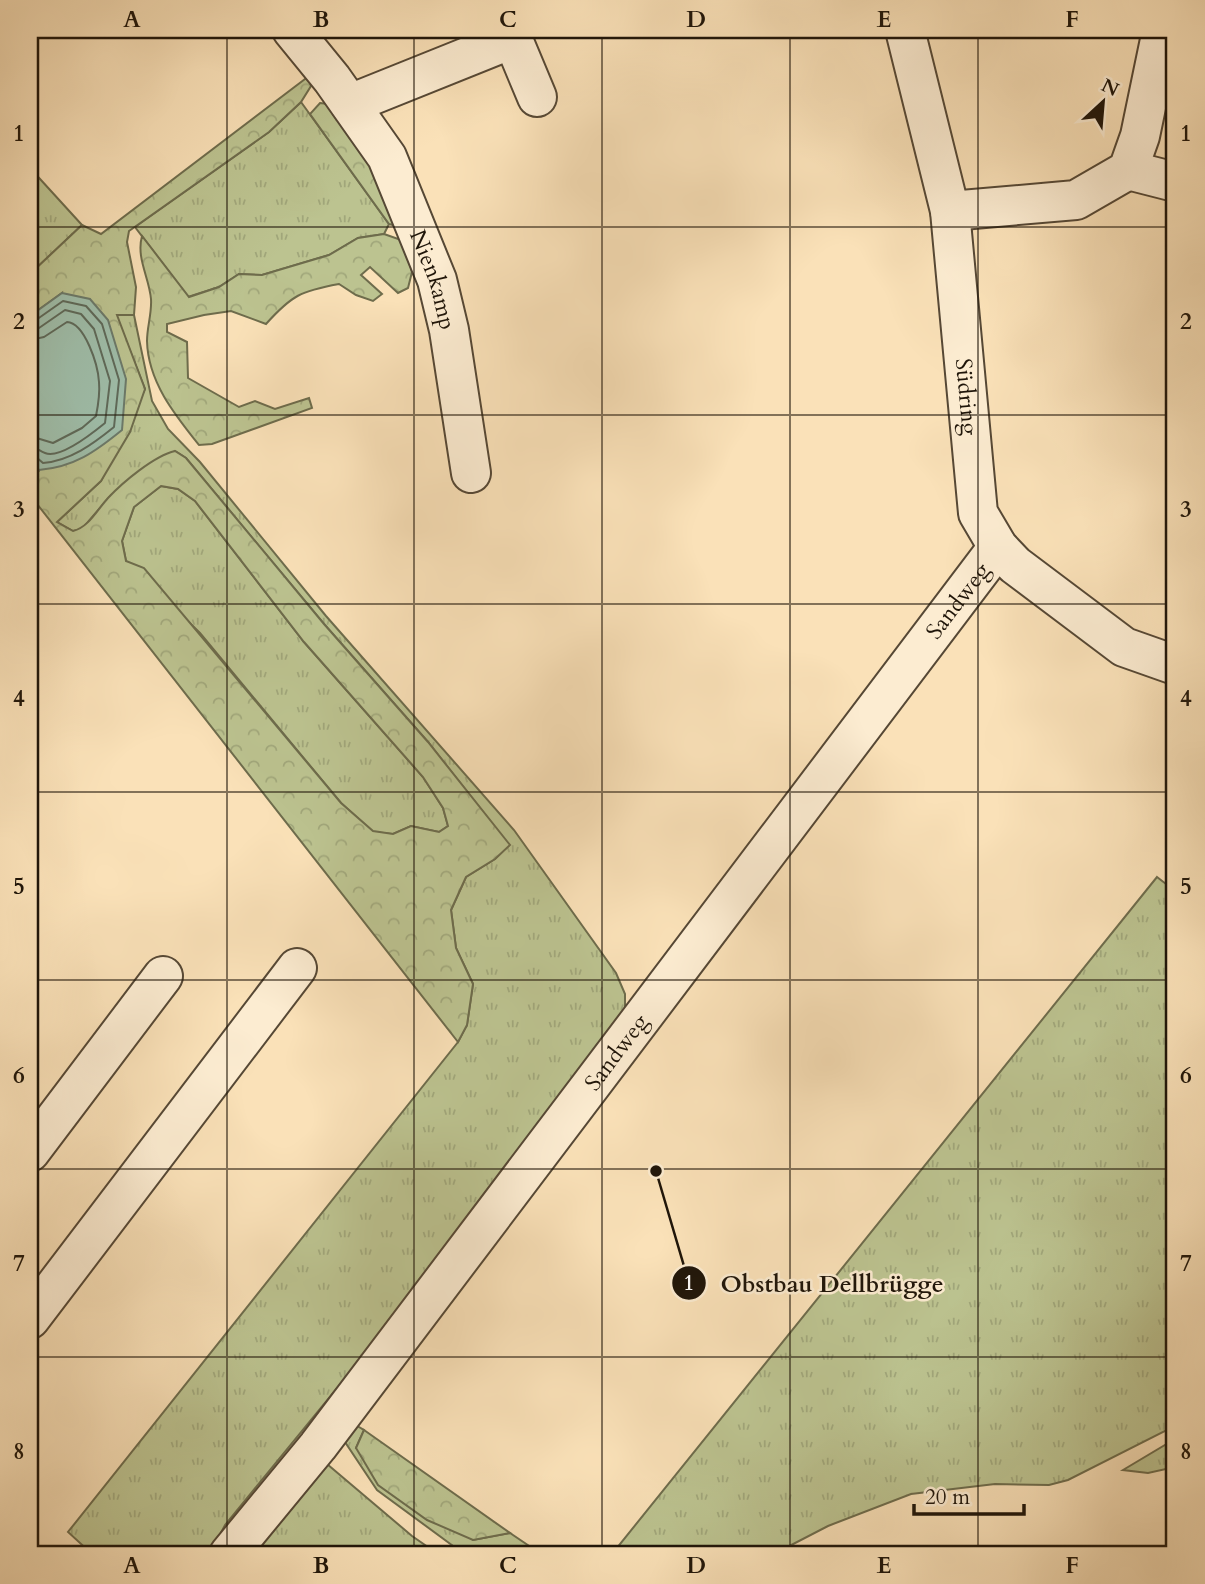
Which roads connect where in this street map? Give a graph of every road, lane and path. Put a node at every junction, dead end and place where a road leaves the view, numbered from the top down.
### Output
1 (292, 30) edge
2 (905, 30) edge
3 (1162, 30) edge
4 (511, 34) edge
5 (537, 97) dead end
6 (350, 104) junction
7 (1128, 170) junction
8 (1175, 182) edge
9 (950, 211) junction
10 (471, 474) dead end
11 (998, 547) junction
12 (1175, 665) edge
13 (297, 968) dead end
14 (163, 976) dead end
15 (30, 1152) edge
16 (30, 1319) edge
17 (229, 1554) edge

1 - 6 street, Nienkamp
2 - 9 street, Südring
3 - 7 street
4 - 5 street
4 - 6 street
6 - 10 street, Nienkamp
7 - 8 street
7 - 9 street
9 - 11 street, Südring
11 - 12 street, Südring
11 - 17 street, Sandweg
13 - 16 street
14 - 15 street

